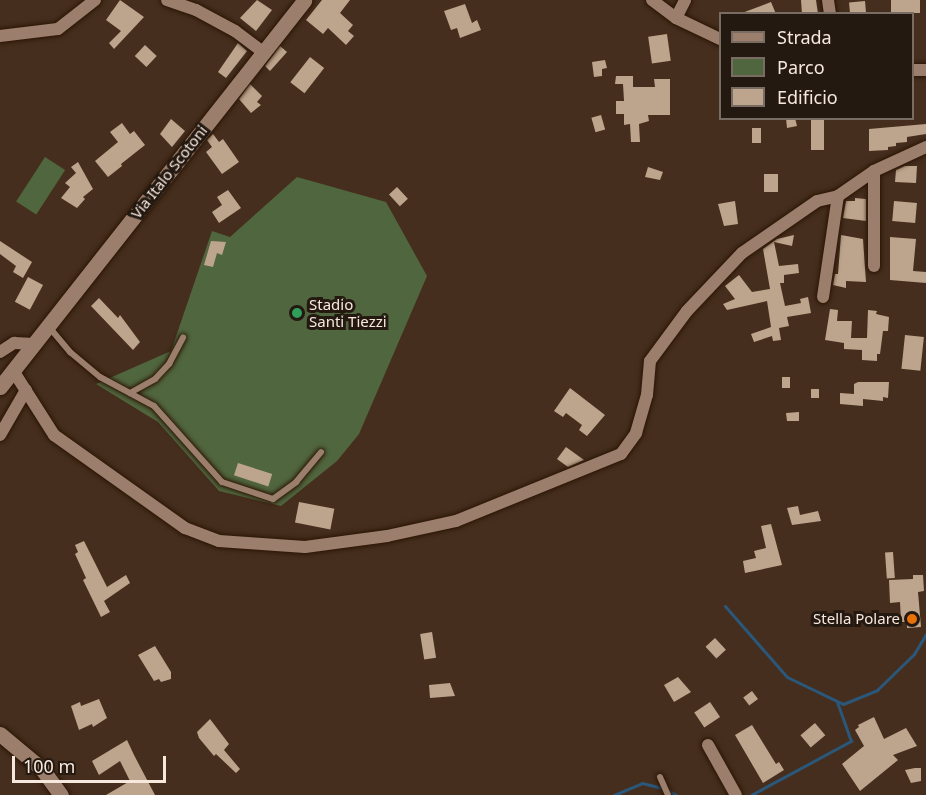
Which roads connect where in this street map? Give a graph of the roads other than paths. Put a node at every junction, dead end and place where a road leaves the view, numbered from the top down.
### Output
1 (95, 0) edge
2 (168, 0) edge
3 (304, 0) edge
4 (652, 0) edge
5 (685, 0) edge
6 (676, 18) junction
7 (0, 36) edge
8 (719, 39) edge
9 (263, 52) junction
10 (926, 147) edge
11 (874, 171) junction
12 (838, 196) junction
13 (874, 266) dead end
14 (823, 297) dead end
15 (49, 326) junction
16 (183, 338) dead end
17 (35, 344) junction
18 (0, 352) edge
19 (14, 372) junction
20 (0, 387) edge
21 (26, 390) junction
22 (130, 393) junction
23 (0, 435) edge
24 (321, 452) dead end
25 (0, 734) edge
26 (708, 745) dead end
27 (660, 777) dead end
28 (61, 795) edge
29 (668, 795) edge
30 (736, 795) edge

1 - 7 street
2 - 9 street
3 - 9 street, Via Italo Scotoni
4 - 6 street
5 - 6 street
6 - 8 street
9 - 15 street, Via Italo Scotoni
10 - 11 street
11 - 12 street
11 - 13 street
12 - 14 street
12 - 21 street
15 - 17 street, Via Italo Scotoni
15 - 22 lane
16 - 22 lane
17 - 18 street
17 - 19 street, Via Italo Scotoni
19 - 20 street, Via Italo Scotoni
19 - 21 street
21 - 23 street
22 - 24 lane
25 - 28 street
26 - 30 street
27 - 29 lane

